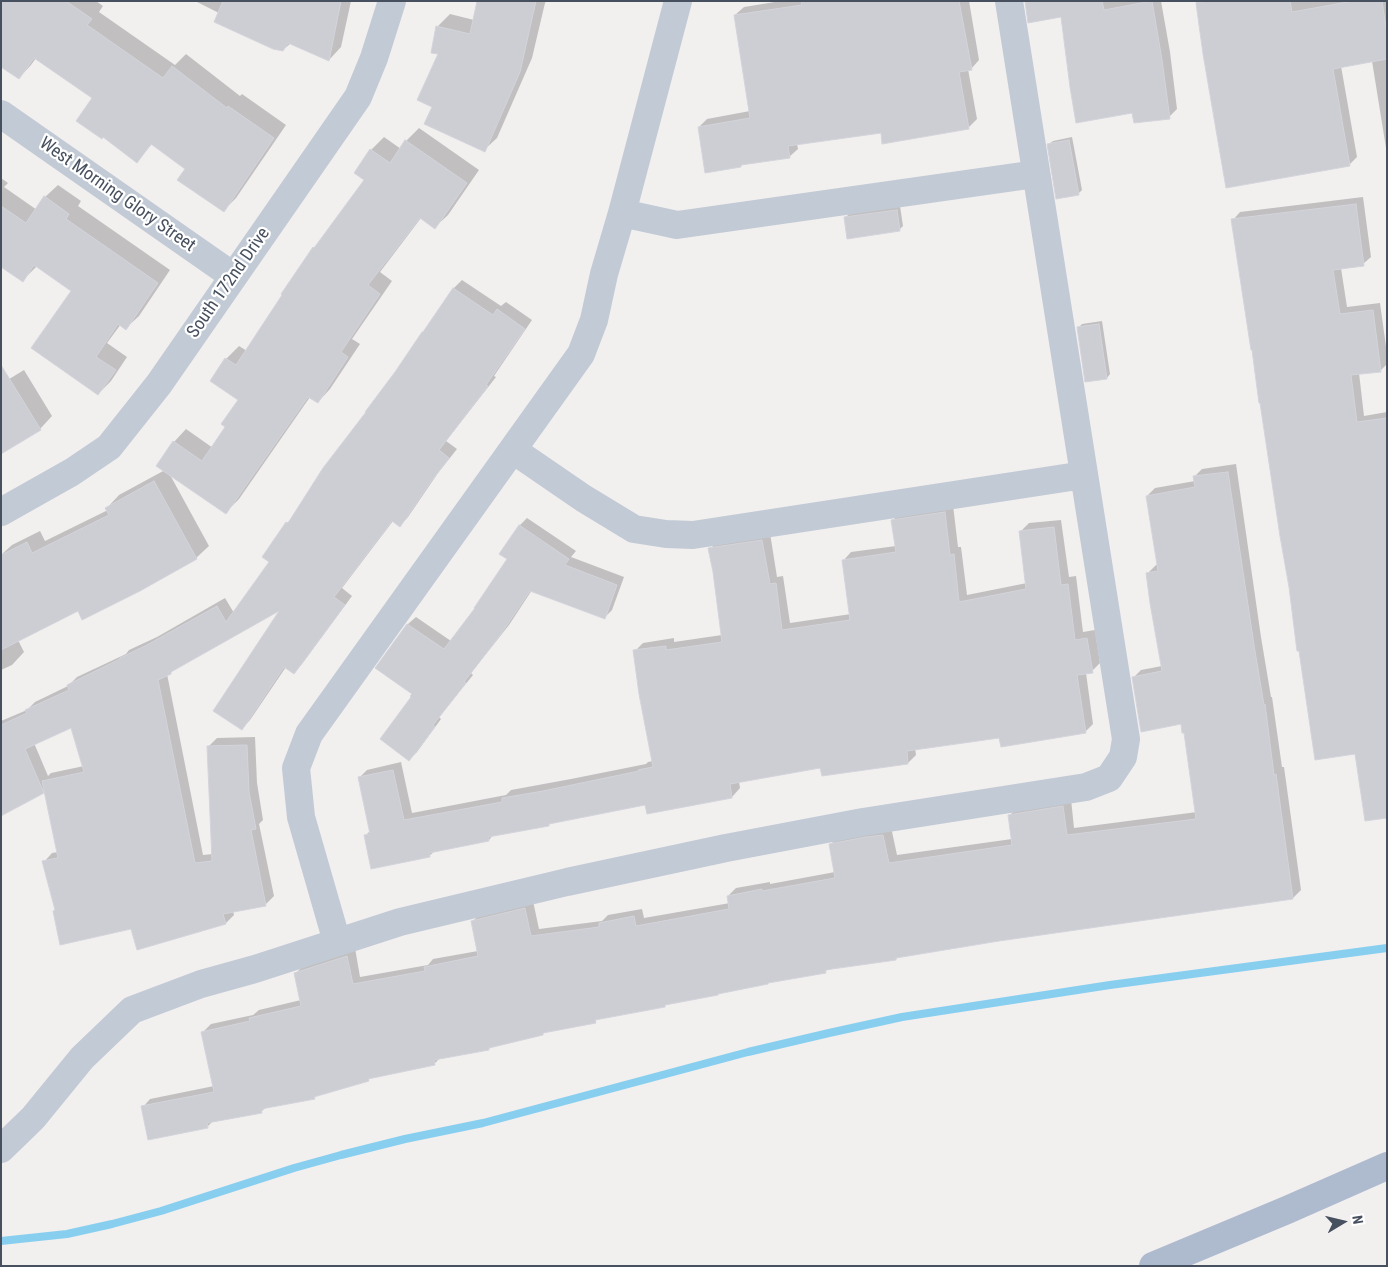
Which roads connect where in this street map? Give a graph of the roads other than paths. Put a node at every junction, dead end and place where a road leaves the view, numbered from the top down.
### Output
1 (392, 1) edge
2 (678, 1) edge
3 (1009, 1) edge
4 (1, 114) edge
5 (1036, 174) junction
6 (622, 213) junction
7 (233, 276) junction
8 (513, 450) junction
9 (1084, 475) junction
10 (1, 512) edge
11 (337, 942) junction
12 (1, 1149) edge
13 (1387, 1166) edge
14 (1153, 1266) edge

1 - 7 street, South 172nd Drive
2 - 6 street
3 - 5 street
4 - 7 street, West Morning Glory Street
5 - 6 street
5 - 9 street
6 - 8 street
7 - 10 street, South 172nd Drive
8 - 9 street
8 - 11 street
9 - 11 street
11 - 12 street
13 - 14 main road

